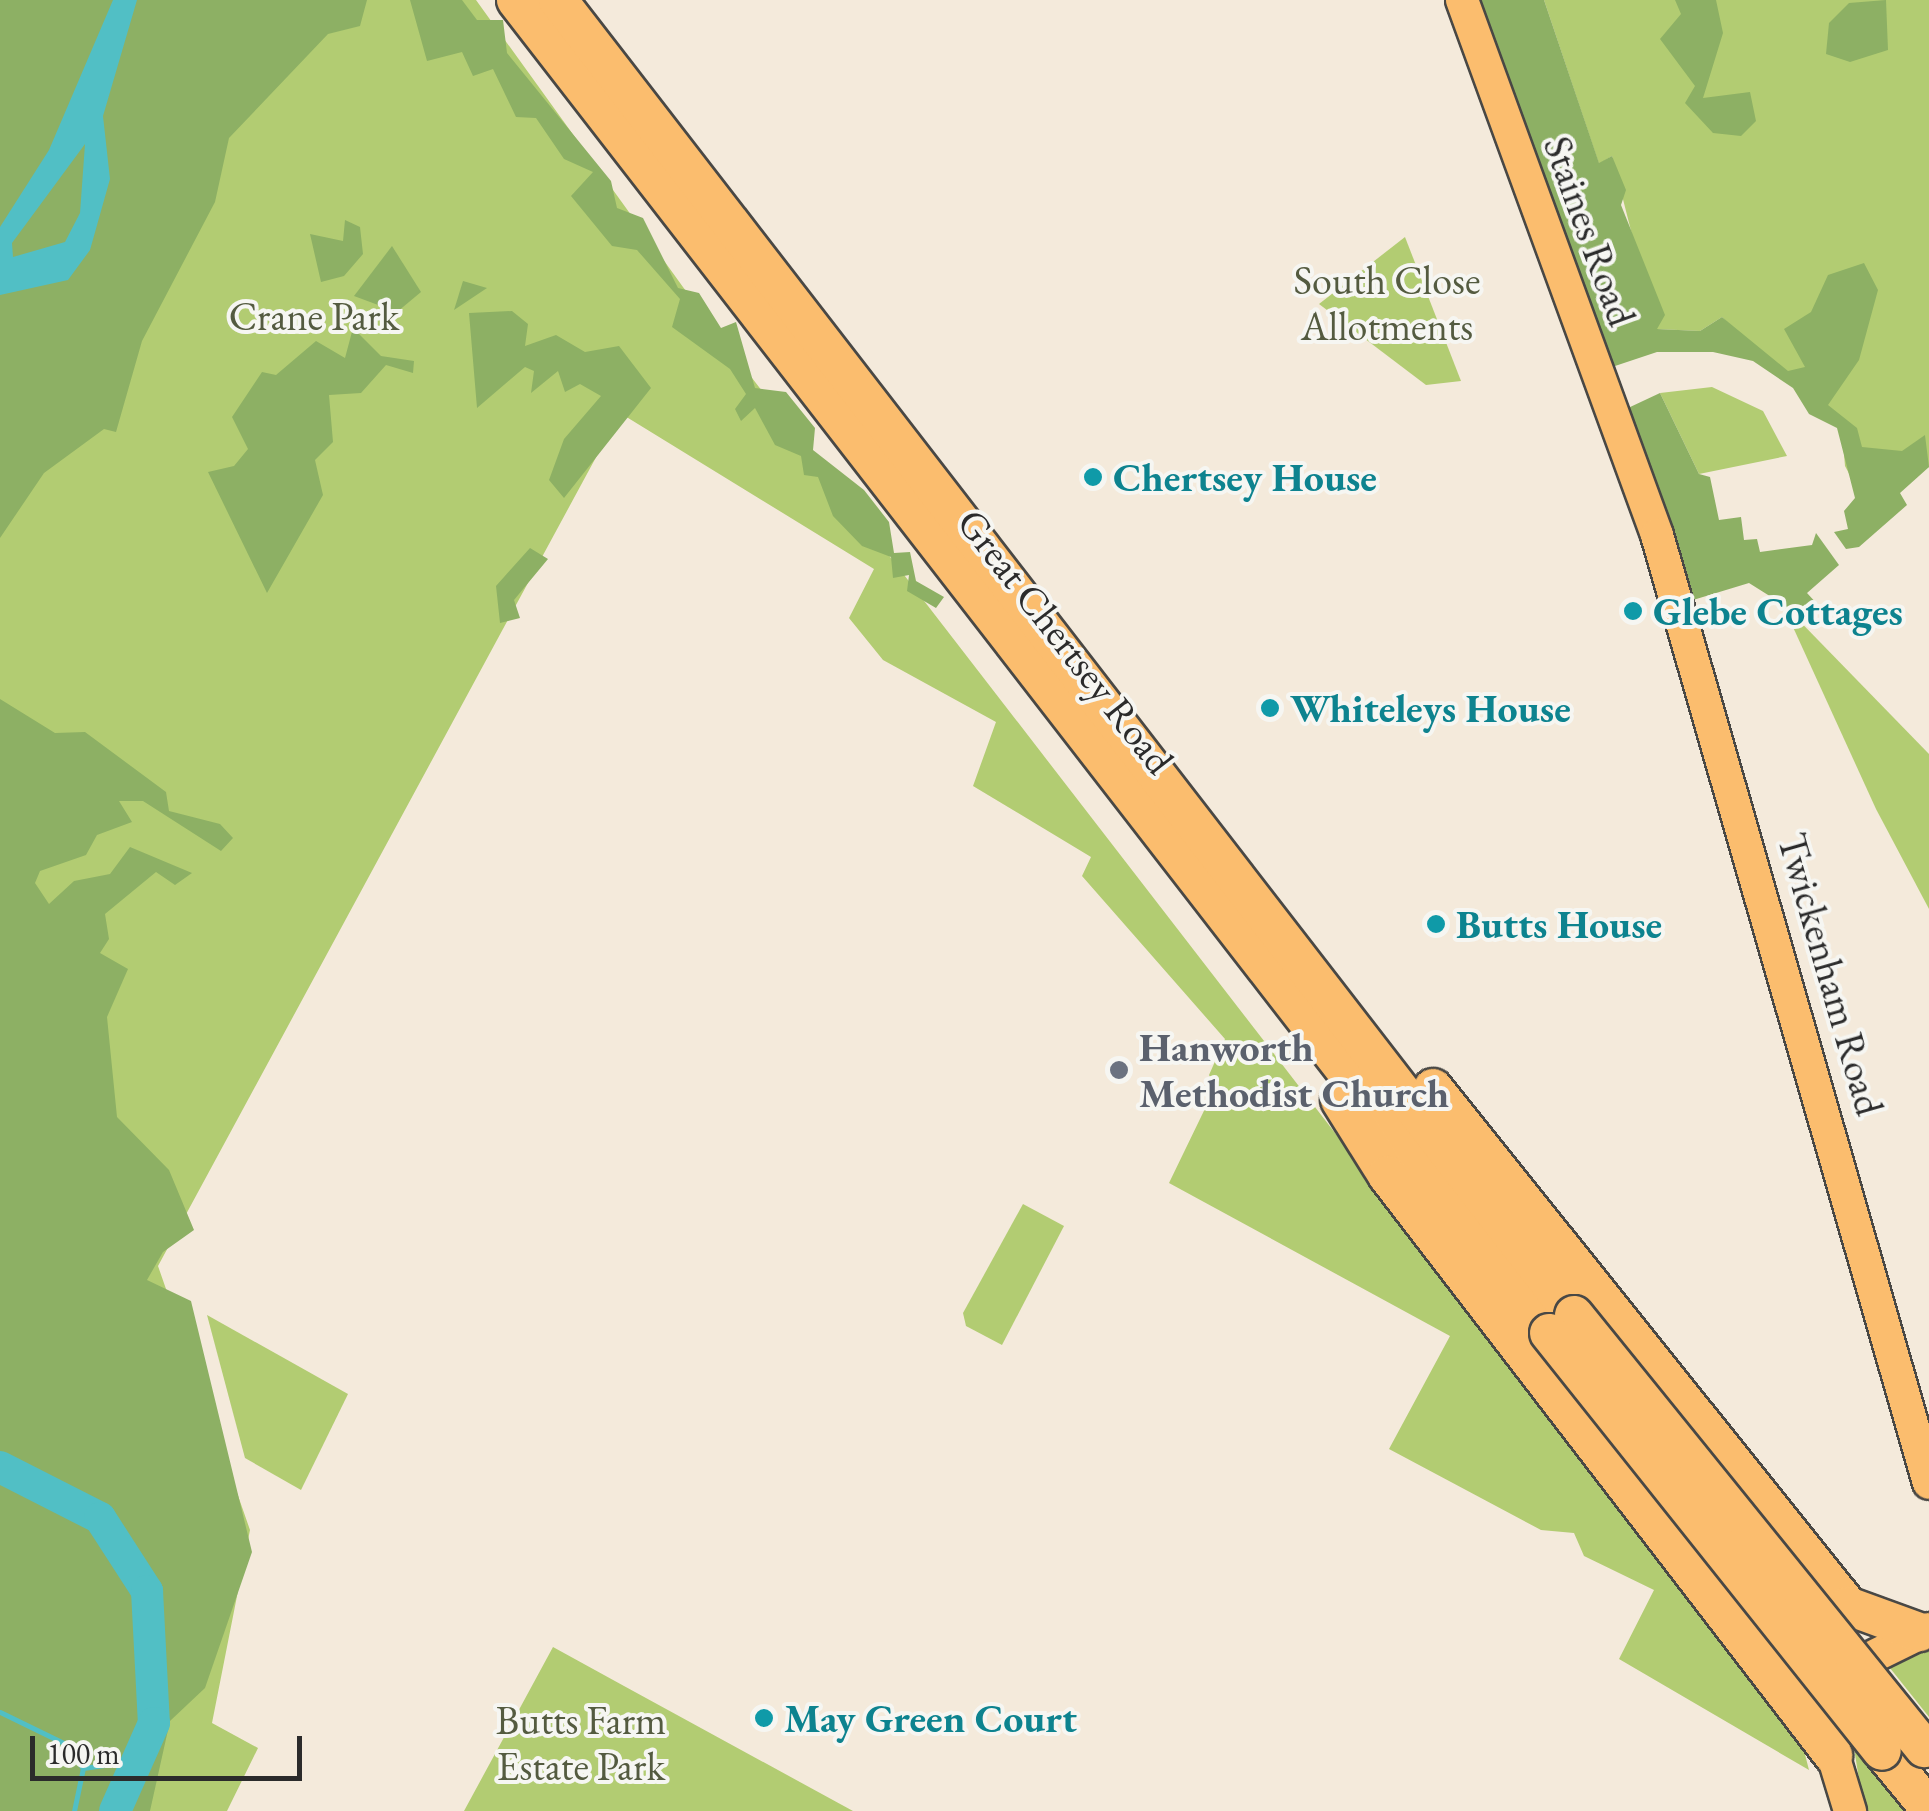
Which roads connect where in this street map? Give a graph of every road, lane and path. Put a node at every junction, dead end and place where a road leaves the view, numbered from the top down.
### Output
1 (516, 0) edge
2 (558, 0) edge
3 (1462, 0) edge
4 (1641, 490) joint
5 (1196, 886) junction
6 (1336, 998) junction
7 (1562, 1324) junction
8 (1929, 1483) edge
9 (1926, 1629) edge
10 (1876, 1655) dead end
11 (1833, 1736) joint
12 (1926, 1752) edge
13 (1929, 1808) edge
14 (1850, 1811) edge

1 - 5 highway, Great Chertsey Road
2 - 6 highway, Great Chertsey Road
3 - 4 main road, Staines Road
4 - 8 main road, Twickenham Road
5 - 7 highway, Great Chertsey Road
5 - 11 highway
6 - 7 highway, Great Chertsey Road
6 - 9 highway
7 - 12 highway, bridge
7 - 13 highway, bridge
9 - 10 main road
11 - 14 main road

